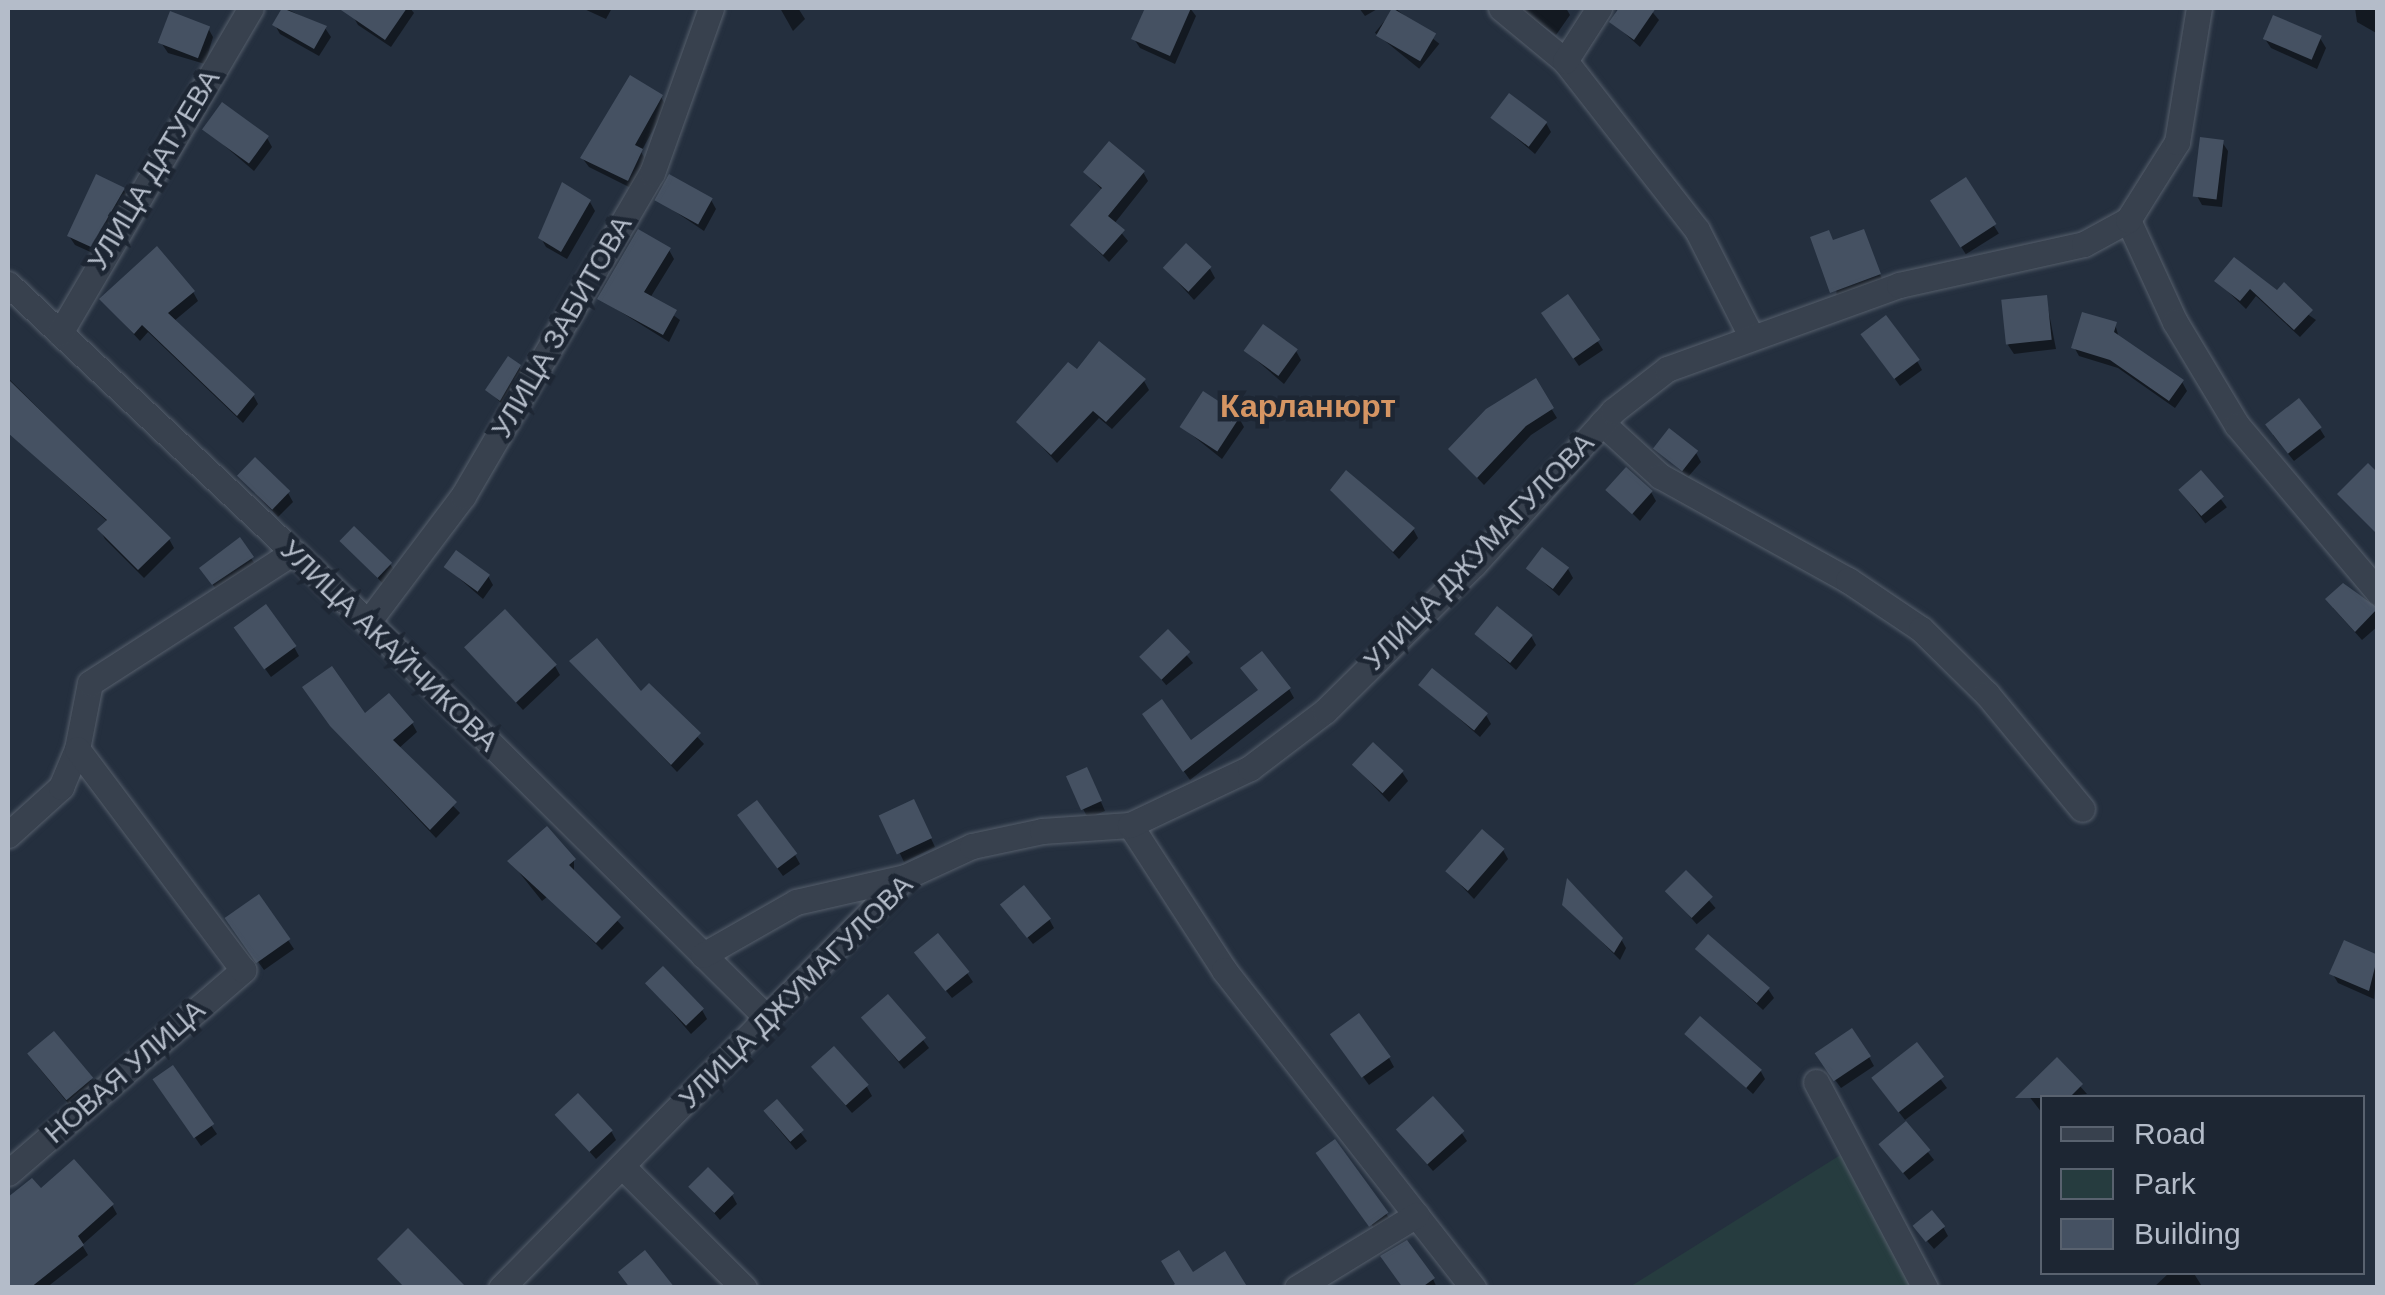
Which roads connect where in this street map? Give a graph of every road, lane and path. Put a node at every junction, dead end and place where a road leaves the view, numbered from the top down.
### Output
1 (251, 8) edge
2 (711, 8) edge
3 (1501, 8) edge
4 (1599, 8) edge
5 (2199, 8) edge
6 (1564, 60) junction
7 (2128, 220) junction
8 (8, 284) edge
9 (60, 333) junction
10 (1750, 334) junction
11 (1602, 423) junction
12 (293, 552) junction
13 (2378, 592) edge
14 (368, 622) junction
15 (77, 750) junction
16 (2082, 810) dead end
17 (1130, 825) junction
18 (8, 835) edge
19 (905, 877) junction
20 (703, 956) junction
21 (764, 1015) junction
22 (1816, 1082) dead end
23 (623, 1167) junction
24 (8, 1173) edge
25 (1416, 1215) junction
26 (500, 1288) edge
27 (744, 1288) edge
28 (1297, 1288) edge
29 (1473, 1288) edge
30 (1925, 1288) edge

1 - 9 street, УЛИЦА ДАТУЕВА
2 - 14 street, УЛИЦА ЗАБИТОВА
3 - 6 street
4 - 6 street
5 - 7 street, УЛИЦА ДЖУМАГУЛОВА
6 - 10 street
7 - 10 street, УЛИЦА ДЖУМАГУЛОВА
7 - 13 street
8 - 9 street, УЛИЦА АКАЙЧИКОВА
9 - 12 street, УЛИЦА АКАЙЧИКОВА
10 - 11 street, УЛИЦА ДЖУМАГУЛОВА
11 - 16 street, УЛИЦА ДЖУМАГУЛОВА
11 - 17 street, УЛИЦА ДЖУМАГУЛОВА
12 - 14 street, УЛИЦА АКАЙЧИКОВА
12 - 15 street
14 - 20 street, УЛИЦА АКАЙЧИКОВА
15 - 18 street
15 - 24 street, НОВАЯ УЛИЦА
17 - 19 street, УЛИЦА ДЖУМАГУЛОВА
17 - 25 street
19 - 20 street
19 - 21 street, УЛИЦА ДЖУМАГУЛОВА
20 - 21 street, УЛИЦА АКАЙЧИКОВА
21 - 23 street, УЛИЦА ДЖУМАГУЛОВА
22 - 30 street
23 - 26 street, УЛИЦА ДЖУМАГУЛОВА
23 - 27 street
25 - 28 street
25 - 29 street

